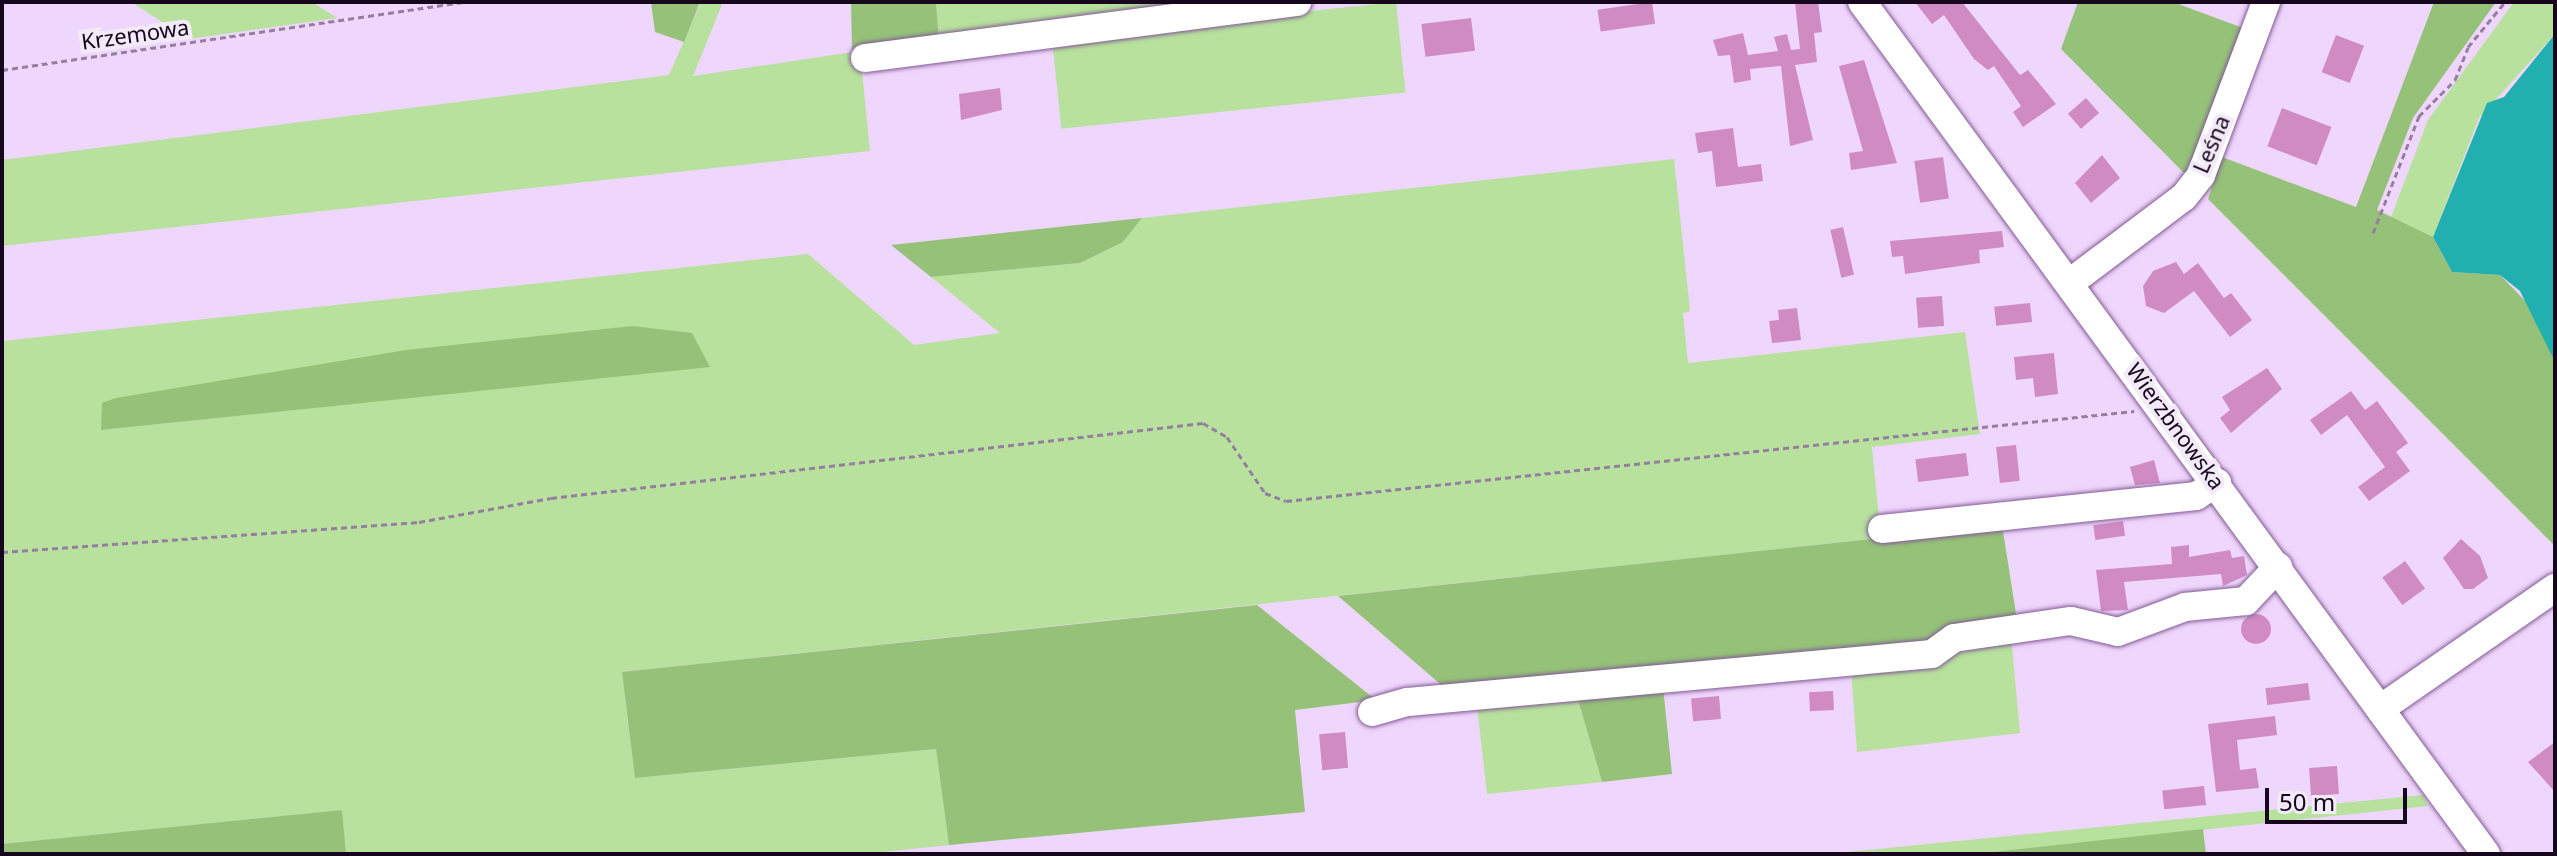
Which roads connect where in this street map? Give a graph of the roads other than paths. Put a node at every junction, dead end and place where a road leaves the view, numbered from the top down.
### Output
1 (1297, 2) edge
2 (1862, 2) edge
3 (2266, 2) edge
4 (865, 58) dead end
5 (2071, 282) junction
6 (2217, 483) junction
7 (1882, 529) dead end
8 (2278, 567) junction
9 (2555, 588) edge
10 (2380, 709) junction
11 (1372, 712) dead end
12 (2486, 854) edge

1 - 4 street
2 - 5 street, Wierzbnowska
3 - 5 street, Leśna
5 - 6 street, Wierzbnowska
6 - 7 street
6 - 8 street, Wierzbnowska
8 - 10 street, Wierzbnowska
8 - 11 street
9 - 10 street
10 - 12 street, Wierzbnowska

